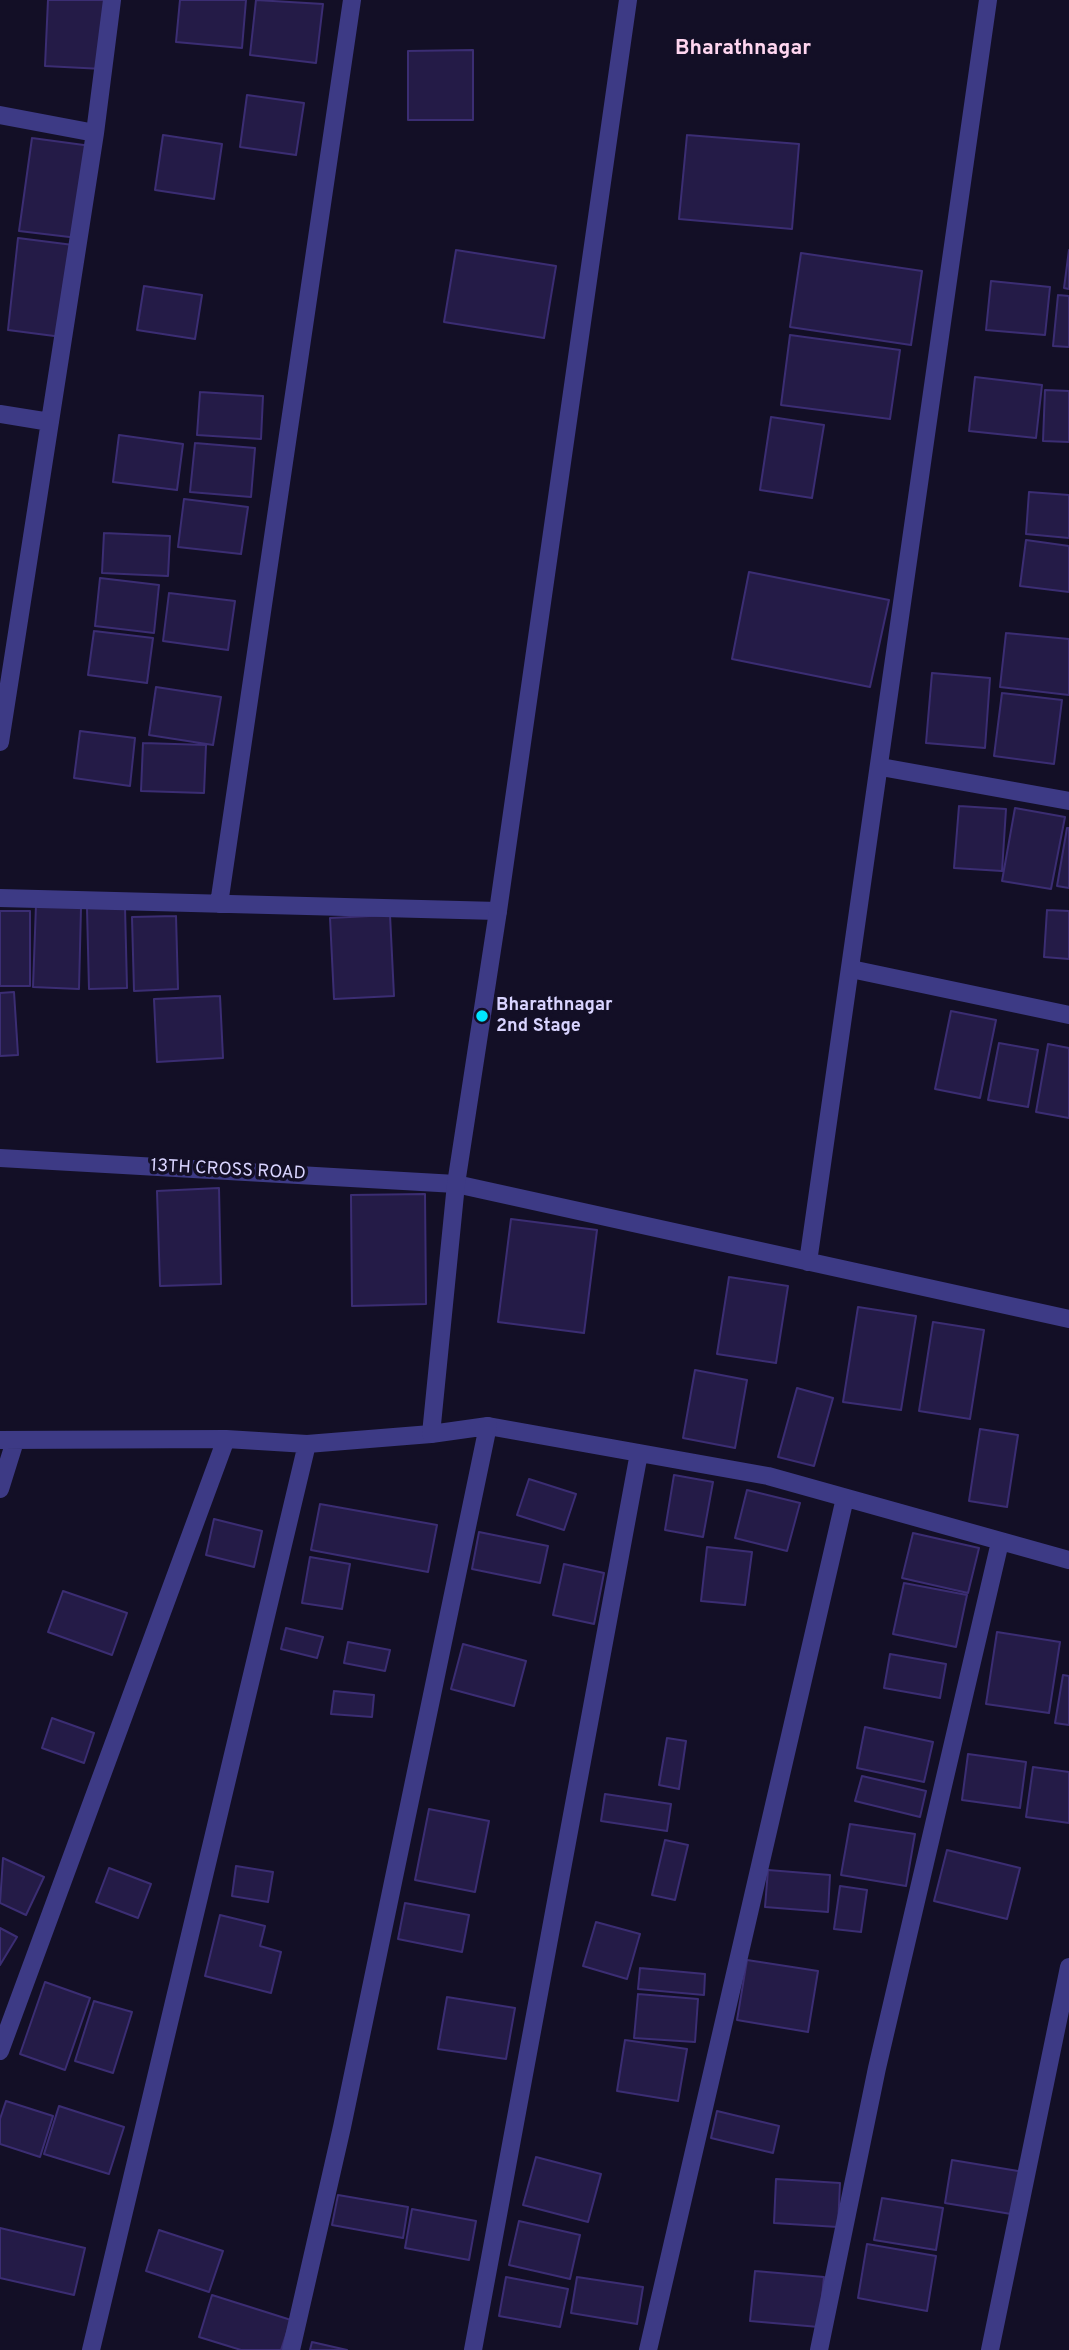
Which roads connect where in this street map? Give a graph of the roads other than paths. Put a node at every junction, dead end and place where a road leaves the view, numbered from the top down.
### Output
1 (112, 0) edge
2 (352, 0) edge
3 (628, 0) edge
4 (988, 0) edge
5 (0, 115) edge
6 (95, 134) junction
7 (0, 414) edge
8 (50, 422) junction
9 (0, 742) edge
10 (881, 767) junction
11 (1069, 802) edge
12 (0, 898) edge
13 (219, 904) junction
14 (498, 911) junction
15 (851, 969) junction
16 (1069, 1015) edge
17 (0, 1158) edge
18 (456, 1184) junction
19 (808, 1262) junction
20 (1069, 1319) edge
21 (488, 1426) junction
22 (431, 1434) junction
23 (226, 1439) junction
24 (8, 1441) edge
25 (307, 1444) junction
26 (639, 1453) junction
27 (0, 1489) edge
28 (845, 1498) junction
29 (1000, 1542) junction
30 (1069, 1560) edge
31 (1069, 1967) edge
32 (1063, 2034) edge
33 (0, 2051) edge
34 (91, 2350) edge
35 (292, 2350) edge
36 (473, 2350) edge
37 (648, 2350) edge
38 (818, 2350) edge
39 (990, 2350) edge

1 - 6 street
2 - 13 street
3 - 14 street
4 - 10 street
5 - 6 street
6 - 8 street
7 - 8 street
8 - 9 street
10 - 11 street
10 - 15 street
12 - 13 street
13 - 14 street
14 - 18 street
15 - 16 street
15 - 19 street
17 - 18 street, 13TH CROSS ROAD
18 - 19 street, 13TH CROSS ROAD
18 - 22 street
19 - 20 street, 13TH CROSS ROAD
21 - 22 street
21 - 26 street
21 - 35 street
22 - 25 street
23 - 24 street
23 - 25 street
23 - 33 street
24 - 27 street
25 - 34 street
26 - 28 street
26 - 36 street
28 - 29 street
28 - 37 street
29 - 30 street
29 - 38 street
31 - 32 street
32 - 39 street

